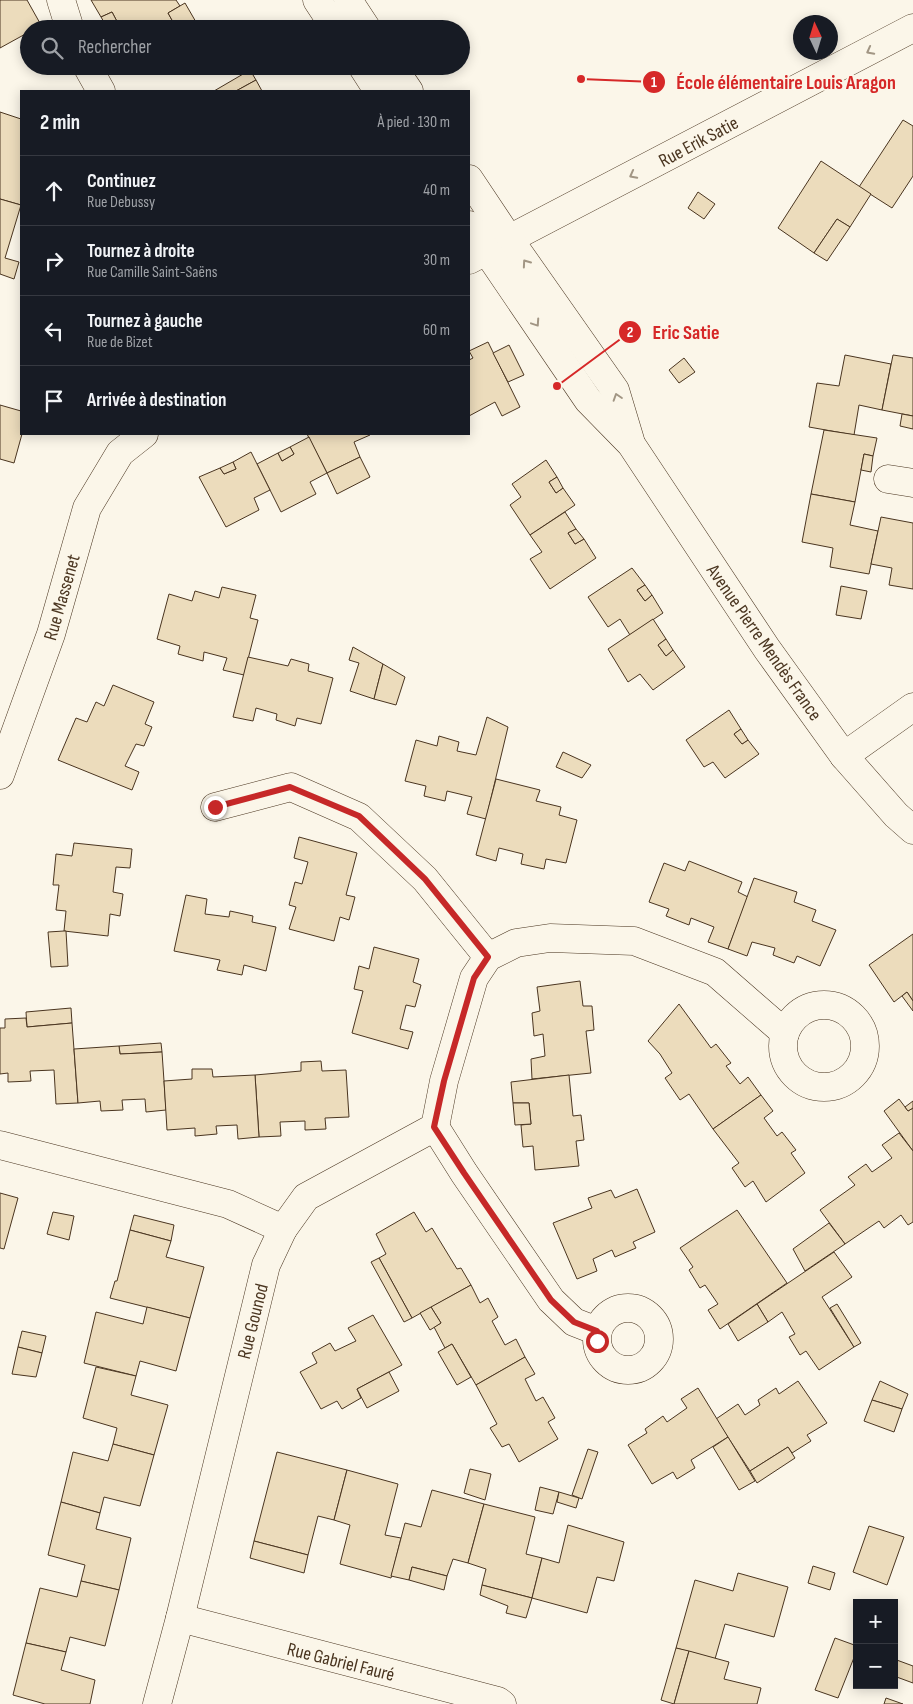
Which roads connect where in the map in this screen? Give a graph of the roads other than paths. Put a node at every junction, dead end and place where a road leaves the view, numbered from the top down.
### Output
1 (61, 0) edge
2 (317, 0) edge
3 (348, 0) edge
4 (67, 20) edge
5 (330, 20) edge
6 (361, 20) edge
7 (913, 28) edge
8 (92, 75) edge
9 (368, 75) edge
10 (398, 75) edge
11 (100, 90) edge
12 (377, 90) edge
13 (408, 90) edge
14 (470, 184) edge
15 (470, 226) edge
16 (488, 250) edge
17 (143, 435) edge
18 (913, 707) edge
19 (844, 756) junction
20 (0, 775) edge
21 (215, 807) dead end
22 (913, 830) edge
23 (488, 957) junction
24 (785, 1033) dead end
25 (434, 1127) junction
26 (0, 1144) edge
27 (283, 1229) junction
28 (597, 1331) dead end
29 (180, 1618) junction
30 (157, 1704) edge
31 (502, 1704) edge

1 - 4 street
2 - 5 street
3 - 6 street
7 -> 16 street, Rue Erik Satie
8 - 11 street
9 - 12 street
10 - 13 street
14 - 16 street, Avenue Pierre Mendès France
15 - 16 street, Avenue Pierre Mendès France
16 - 19 street, Avenue Pierre Mendès France
17 - 20 street, Rue Massenet
18 - 19 street
19 - 22 street, Avenue Pierre Mendès France
21 - 23 street
23 - 24 street
23 - 25 street
25 - 27 street, Rue Gounod
25 - 28 street
26 - 27 street
27 - 29 street, Rue Gounod
29 - 30 street, Rue Gounod
29 - 31 street, Rue Gabriel Fauré

